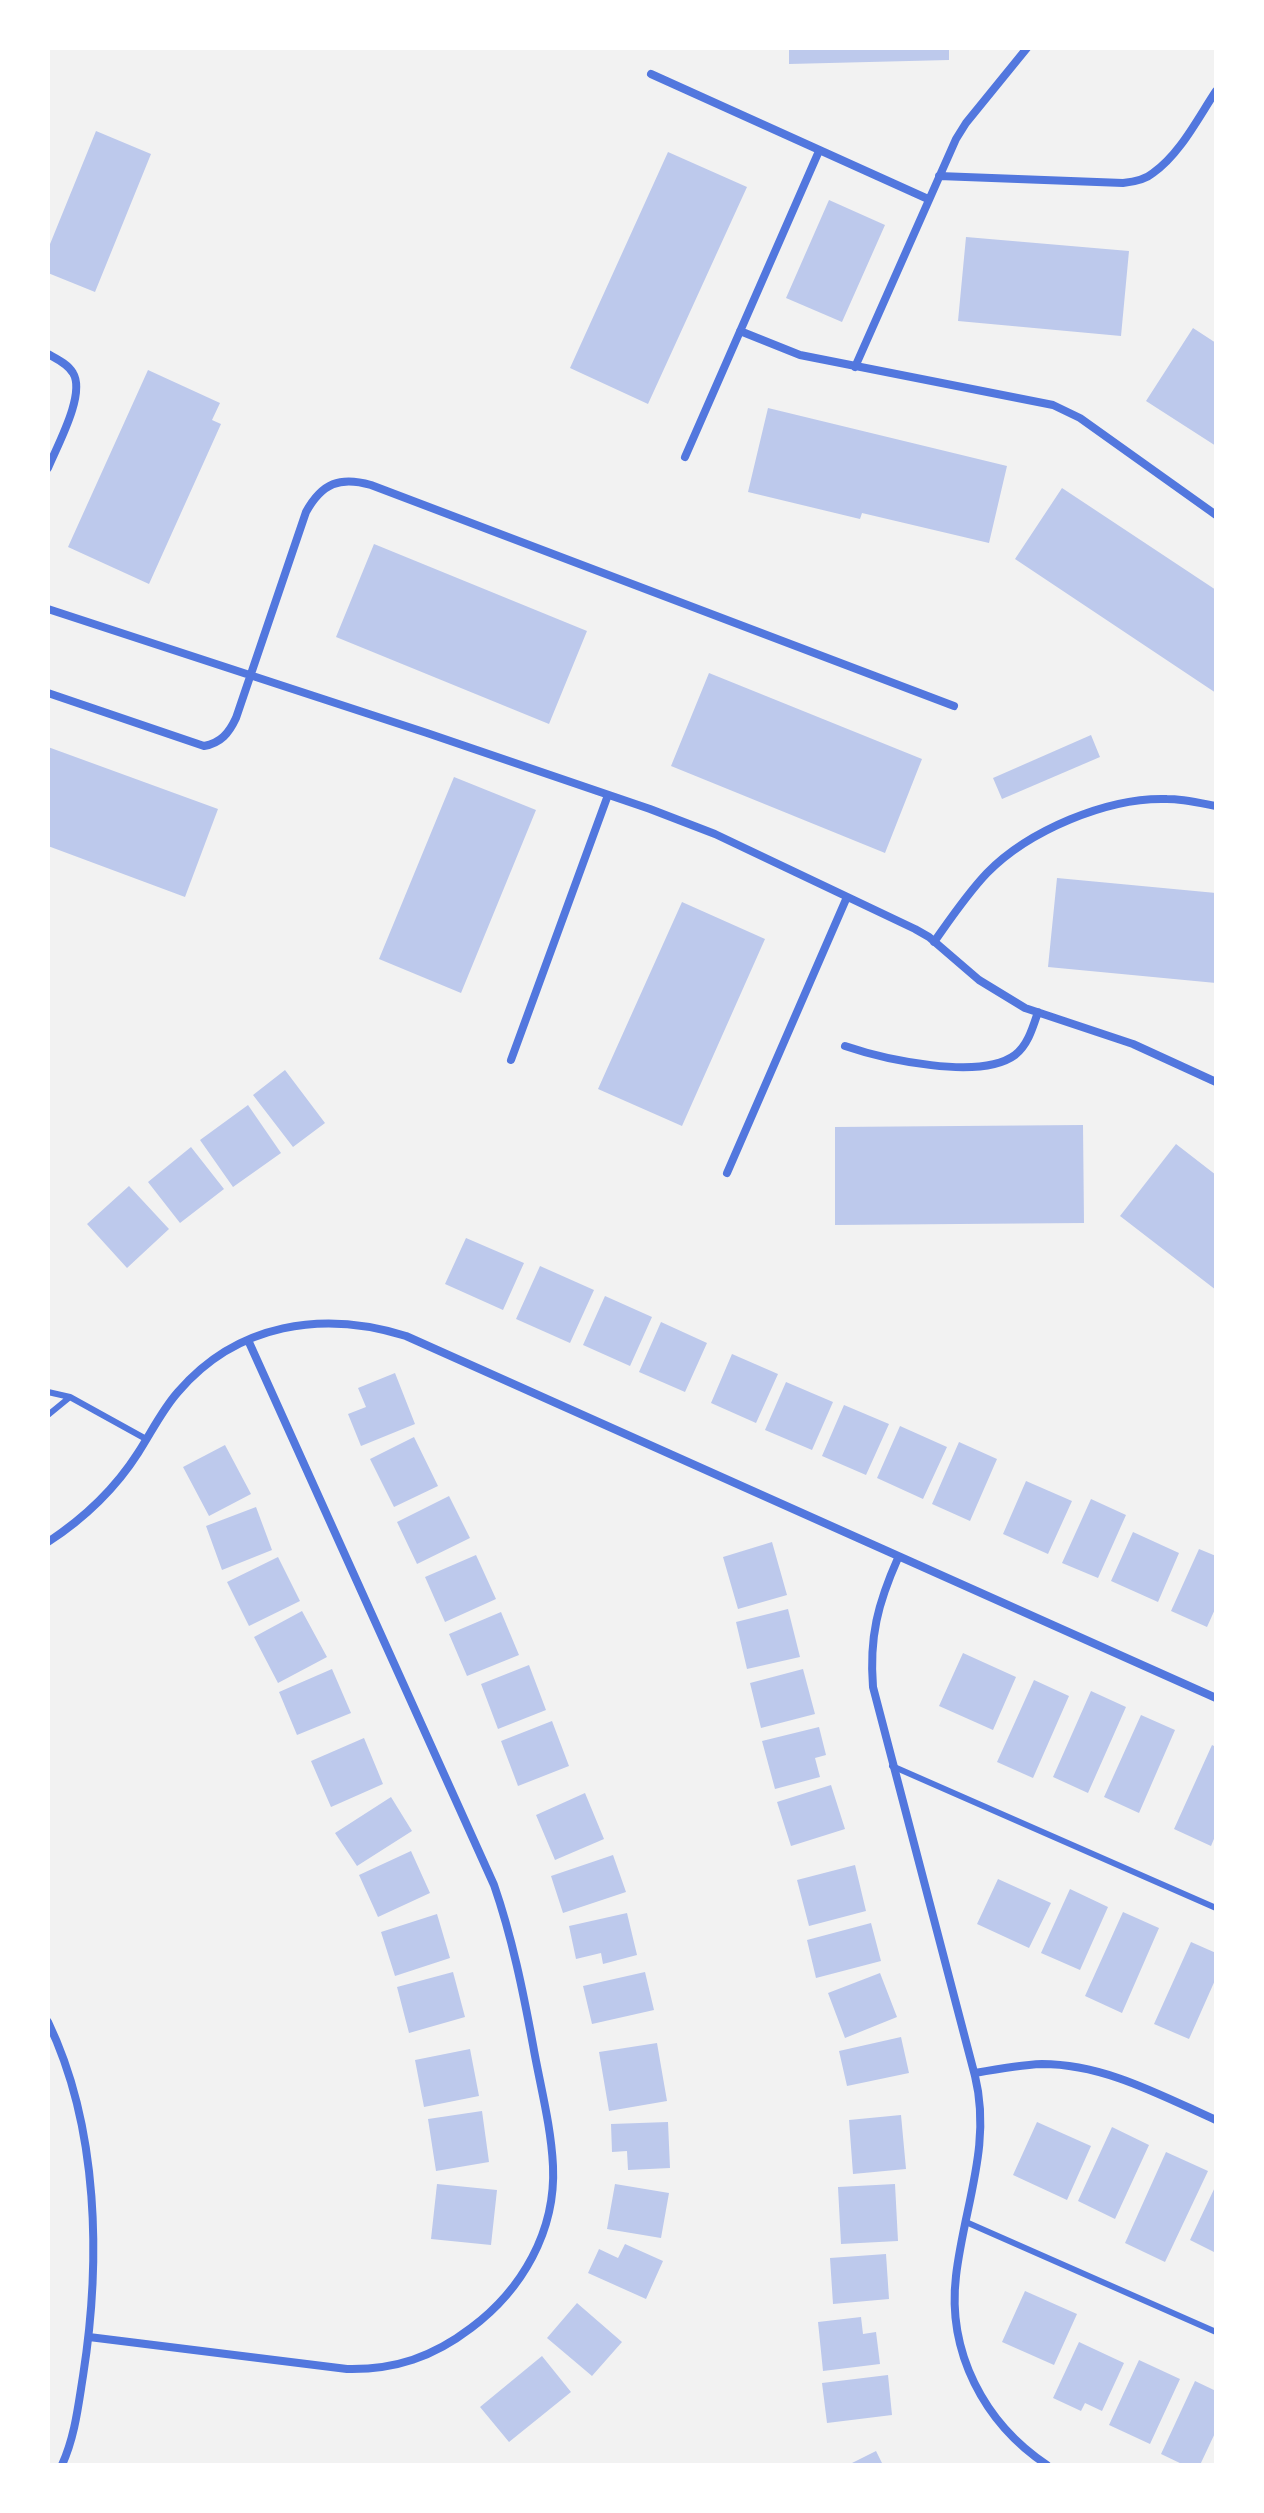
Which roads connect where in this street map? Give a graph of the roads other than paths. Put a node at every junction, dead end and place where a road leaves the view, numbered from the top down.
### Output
1 (1027, 48) edge
2 (651, 74) dead end
3 (1216, 91) edge
4 (819, 151) junction
5 (939, 176) junction
6 (928, 199) junction
7 (740, 331) junction
8 (48, 354) edge
9 (855, 367) junction
10 (685, 457) dead end
11 (48, 468) edge
12 (1216, 515) edge
13 (48, 609) edge
14 (250, 675) junction
15 (48, 693) edge
16 (954, 706) dead end
17 (608, 795) junction
18 (1216, 806) edge
19 (847, 897) junction
20 (934, 942) junction
21 (1038, 1012) junction
22 (845, 1046) dead end
23 (511, 1060) dead end
24 (1216, 1082) edge
25 (727, 1173) dead end
26 (248, 1340) junction
27 (48, 1392) edge
28 (70, 1397) junction
29 (48, 1415) edge
30 (146, 1439) junction
31 (48, 1542) edge
32 (898, 1558) junction
33 (1216, 1698) edge
34 (892, 1766) junction
35 (1216, 1908) edge
36 (48, 2022) edge
37 (975, 2073) junction
38 (1216, 2120) edge
39 (966, 2222) junction
40 (1216, 2332) edge
41 (89, 2337) junction
42 (62, 2465) edge
43 (1047, 2465) edge

1 - 5 street
2 - 4 street
3 - 5 street
4 - 6 street
4 - 7 street
5 - 6 street
6 - 9 street
7 - 9 street
7 - 10 street
8 - 11 street
9 - 12 street
13 - 14 street
14 - 15 street
14 - 16 street
14 - 17 street
17 - 19 street
17 - 23 street
18 - 20 street
19 - 20 street
19 - 25 street
20 - 21 street
21 - 22 street
21 - 24 street
26 - 30 street
26 - 32 street
26 - 41 street
27 - 28 lane
28 - 29 lane
28 - 30 lane
30 - 31 street
32 - 33 street
32 - 34 street
34 - 35 lane
34 - 37 street
36 - 41 street
37 - 38 street
37 - 39 street
39 - 40 lane
39 - 43 street
41 - 42 street

